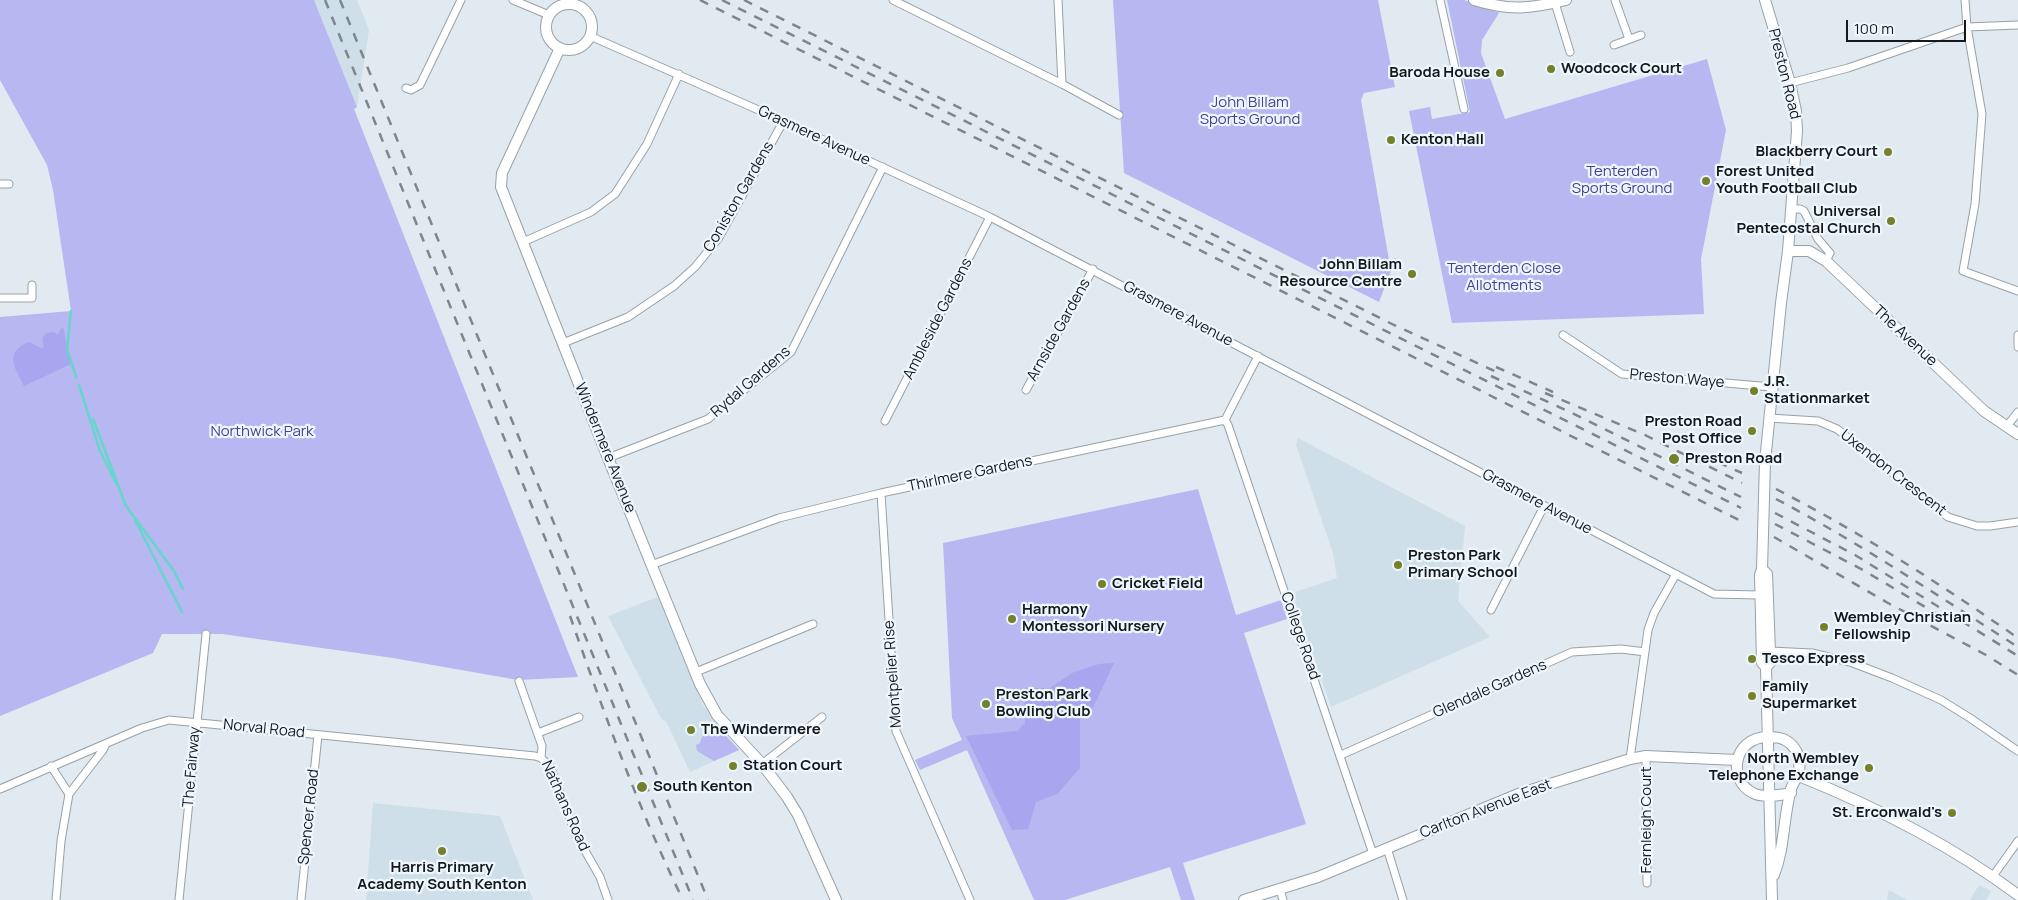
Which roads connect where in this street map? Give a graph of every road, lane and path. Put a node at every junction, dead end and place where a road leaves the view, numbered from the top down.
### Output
1 (461, 0) edge
2 (513, 0) edge
3 (893, 0) edge
4 (1058, 0) edge
5 (1440, 0) edge
6 (1474, 0) edge
7 (1566, 0) edge
8 (1615, 0) edge
9 (1764, 0) edge
10 (1965, 0) edge
11 (580, 3) edge
12 (1555, 3) junction
13 (549, 15) junction
14 (2018, 25) edge
15 (1967, 28) junction
16 (1640, 35) dead end
17 (590, 36) junction
18 (1629, 39) junction
19 (1614, 45) dead end
20 (560, 48) junction
21 (1570, 52) dead end
22 (678, 74) junction
23 (1790, 83) junction
24 (1062, 84) junction
25 (406, 88) dead end
26 (1464, 110) dead end
27 (1119, 115) dead end
28 (783, 122) junction
29 (883, 168) junction
30 (0, 184) edge
31 (9, 184) dead end
32 (1791, 209) junction
33 (990, 217) junction
34 (1818, 239) junction
35 (523, 242) junction
36 (1788, 251) junction
37 (1809, 251) junction
38 (1826, 261) junction
39 (1093, 269) junction
40 (32, 285) dead end
41 (2018, 290) edge
42 (0, 298) edge
43 (2018, 334) edge
44 (1563, 335) dead end
45 (563, 343) junction
46 (2018, 347) edge
47 (1258, 356) junction
48 (1772, 387) junction
49 (1026, 390) dead end
50 (2018, 412) edge
51 (1769, 418) junction
52 (1224, 420) junction
53 (885, 421) dead end
54 (2007, 426) junction
55 (2018, 434) edge
56 (608, 458) junction
57 (881, 493) junction
58 (1544, 506) junction
59 (2018, 522) edge
60 (651, 564) junction
61 (1762, 570) junction
62 (1676, 574) junction
63 (1759, 595) junction
64 (1491, 610) dead end
65 (813, 624) dead end
66 (206, 634) dead end
67 (1770, 651) junction
68 (1645, 652) junction
69 (1766, 667) junction
70 (696, 672) junction
71 (519, 681) dead end
72 (579, 717) dead end
73 (822, 717) dead end
74 (196, 722) junction
75 (538, 733) junction
76 (318, 735) junction
77 (1767, 737) junction
78 (106, 744) junction
79 (2018, 751) edge
80 (1341, 755) junction
81 (1646, 756) junction
82 (541, 758) junction
83 (1630, 759) junction
84 (1737, 760) junction
85 (762, 764) junction
86 (51, 766) junction
87 (1799, 776) junction
88 (0, 789) edge
89 (1791, 793) junction
90 (69, 794) junction
91 (1770, 795) junction
92 (2018, 841) edge
93 (1386, 848) junction
94 (1373, 854) junction
95 (1993, 876) junction
96 (1772, 879) junction
97 (1647, 883) dead end
98 (1280, 889) junction
99 (2018, 895) edge
100 (56, 900) edge
101 (178, 900) edge
102 (301, 900) edge
103 (608, 900) edge
104 (836, 900) edge
105 (970, 900) edge
106 (1244, 900) edge
107 (1284, 900) edge
108 (1403, 900) edge
109 (1772, 900) edge

1 - 25 street
2 - 13 street
3 - 24 street
4 - 24 street
5 - 26 street
6 - 12 street
7 - 12 street
8 - 18 street
9 - 23 street, Preston Road
10 - 15 street
11 - 13 street
11 - 17 street
12 - 21 street
13 - 20 street
14 - 15 street
15 - 23 street
15 - 41 street
16 - 18 street
17 - 20 street
17 - 22 street, Grasmere Avenue
18 - 19 street
20 - 35 street, Windermere Avenue
22 - 28 street, Grasmere Avenue
22 - 35 street
23 - 32 street, Preston Road
24 - 27 street
28 - 29 street, Grasmere Avenue
28 - 45 street, Coniston Gardens
29 - 33 street, Grasmere Avenue
29 - 56 street, Rydal Gardens
30 - 31 street
32 - 34 street
32 - 36 street, Preston Road
33 - 39 street, Grasmere Avenue
33 - 53 street, Ambleside Gardens
34 - 37 street
34 - 38 street
35 - 45 street, Windermere Avenue
36 - 37 street
36 - 48 street, Preston Road
37 - 38 street, The Avenue
38 - 54 street, The Avenue
39 - 47 street, Grasmere Avenue
39 - 49 street, Arnside Gardens
40 - 42 street
43 - 46 street
44 - 48 street, Preston Waye
45 - 56 street, Windermere Avenue
47 - 52 street
47 - 58 street, Grasmere Avenue
48 - 51 street, Preston Road
50 - 54 street
51 - 59 street, Uxendon Crescent
51 - 61 street, Preston Road
52 - 57 street, Thirlmere Gardens
52 - 80 street, College Road
54 - 55 street, The Avenue
56 - 60 street, Windermere Avenue
57 - 60 street, Thirlmere Gardens
57 - 105 street, Montpelier Rise
58 - 62 street, Grasmere Avenue
58 - 64 street
60 - 70 street, Windermere Avenue
61 - 63 street, Preston Road
61 - 67 street, Preston Road
62 - 63 street, Grasmere Avenue
62 - 68 street
63 - 69 street, Preston Road
65 - 70 street
66 - 74 street, The Fairway
67 - 69 street, Preston Road
67 - 79 street
68 - 80 street, Glendale Gardens
68 - 83 street
69 - 77 street, Preston Road
70 - 85 street, Windermere Avenue
71 - 75 street, Nathans Road
72 - 75 street
73 - 85 street
74 - 76 street, Norval Road
74 - 78 street, Norval Road
74 - 101 street, The Fairway
75 - 82 street, Nathans Road
76 - 82 street, Norval Road
76 - 102 street, Spencer Road
77 - 84 street
77 - 87 street
77 - 91 street, Preston Road
78 - 86 street, Norval Road
78 - 90 street
80 - 94 street, College Road
81 - 83 street, Carlton Avenue East
81 - 84 street, Carlton Avenue East
81 - 97 street, Fernleigh Court
82 - 103 street, Nathans Road
83 - 93 street, Carlton Avenue East
84 - 91 street
85 - 104 street, Windermere Avenue
86 - 88 street, Norval Road
86 - 90 street
87 - 89 street
87 - 95 street
89 - 91 street
89 - 96 street, Preston Road
90 - 100 street
91 - 96 street, Preston Road
92 - 95 street
93 - 94 street, Carlton Avenue East
93 - 108 street
94 - 98 street, Carlton Avenue East
95 - 99 street
96 - 109 street, Preston Road
98 - 106 street, Carlton Avenue East
98 - 107 street

